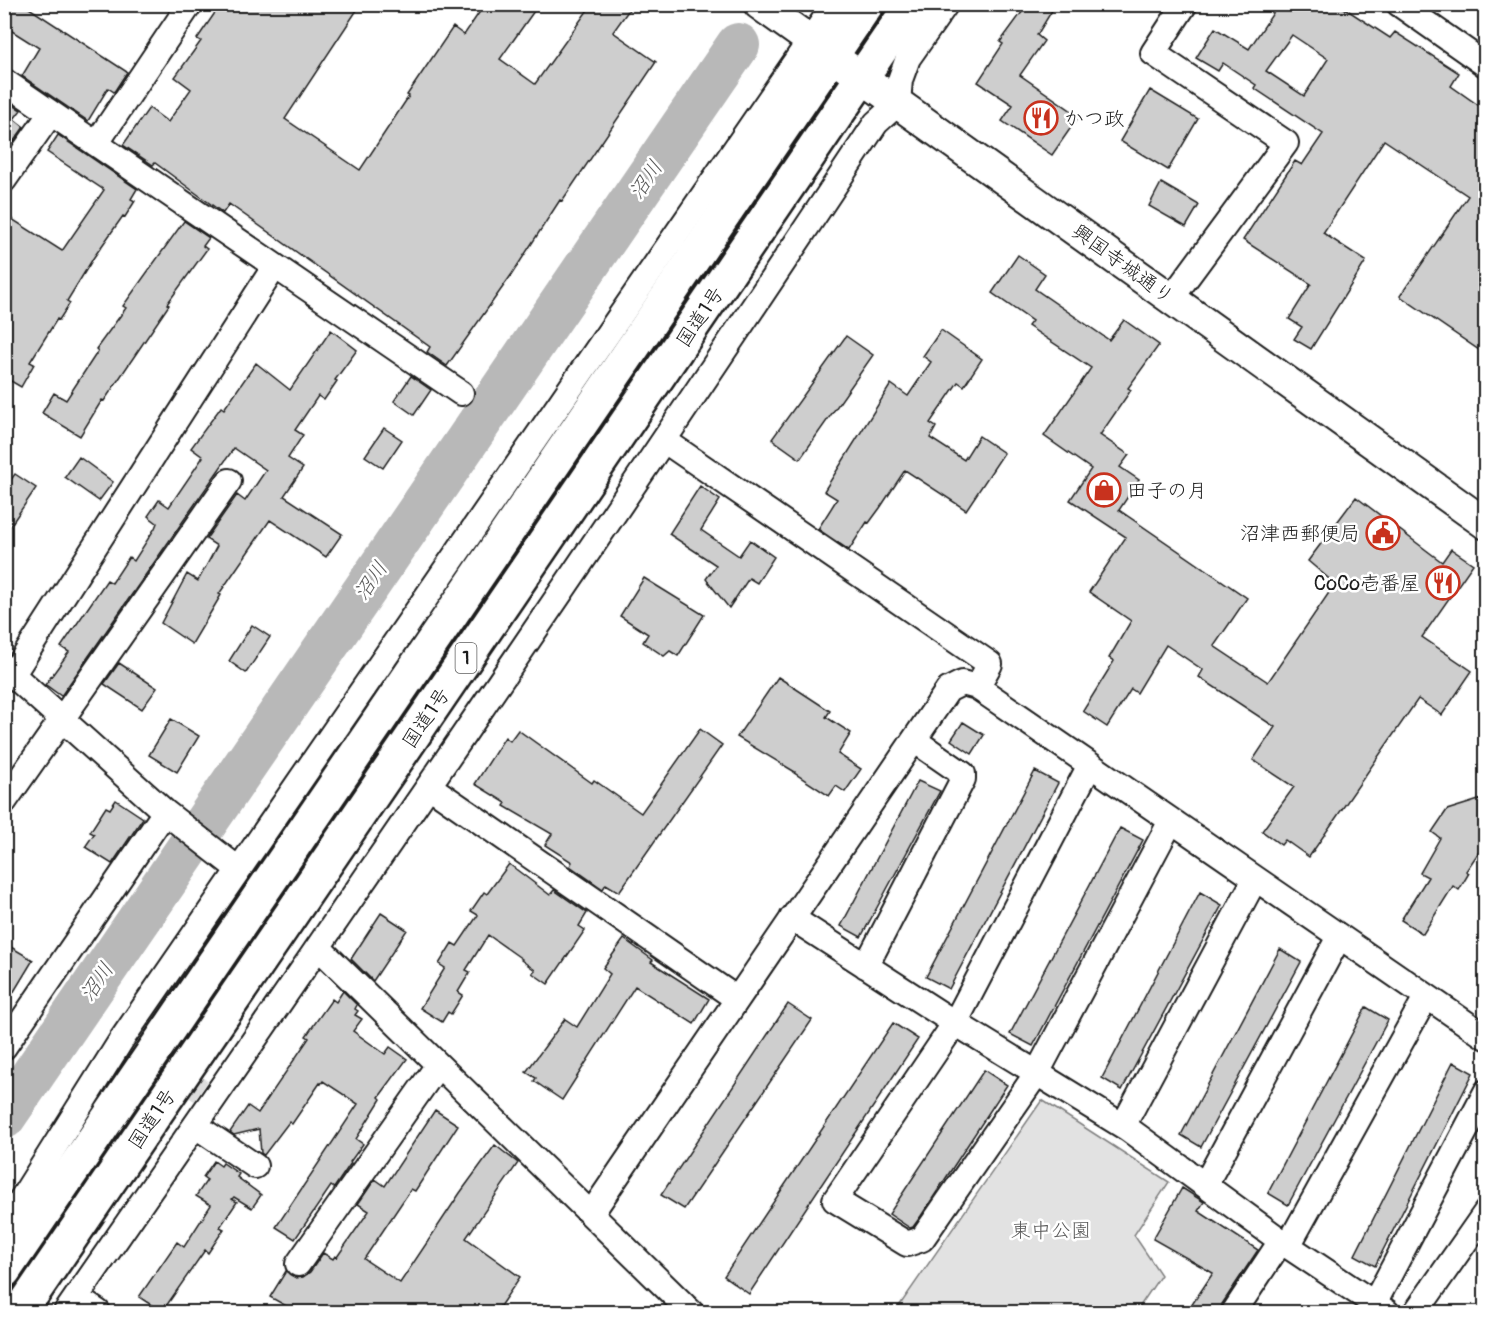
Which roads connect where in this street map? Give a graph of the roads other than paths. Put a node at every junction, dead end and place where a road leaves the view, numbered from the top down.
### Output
1 (190, 4) edge
2 (759, 4) edge
3 (835, 4) edge
4 (867, 4) edge
5 (912, 4) edge
6 (946, 4) edge
7 (1185, 4) edge
8 (1399, 4) edge
9 (820, 49) junction
10 (1485, 65) edge
11 (863, 77) junction
12 (4, 81) edge
13 (898, 103) junction
14 (51, 113) junction
15 (96, 144) junction
16 (4, 180) edge
17 (275, 267) junction
18 (1171, 299) junction
19 (460, 393) dead end
20 (665, 441) junction
21 (229, 480) dead end
22 (1485, 524) edge
23 (9, 670) edge
24 (977, 687) junction
25 (62, 720) junction
26 (914, 740) junction
27 (1090, 765) junction
28 (429, 786) junction
29 (4, 802) edge
30 (165, 812) junction
31 (1171, 821) junction
32 (238, 869) junction
33 (1255, 879) junction
34 (792, 918) junction
35 (1339, 937) junction
36 (319, 948) junction
37 (866, 966) junction
38 (1426, 997) junction
39 (737, 999) junction
40 (955, 1023) junction
41 (1485, 1037) edge
42 (4, 1047) edge
43 (438, 1065) junction
44 (1037, 1072) junction
45 (1485, 1092) edge
46 (196, 1126) junction
47 (1123, 1126) junction
48 (255, 1166) dead end
49 (1205, 1185) junction
50 (1485, 1212) edge
51 (591, 1214) junction
52 (4, 1227) edge
53 (1284, 1243) junction
54 (298, 1264) dead end
55 (4, 1271) edge
56 (72, 1305) edge
57 (1381, 1308) edge
58 (20, 1312) edge
59 (98, 1312) edge
60 (691, 1312) edge
61 (1234, 1312) edge
62 (1416, 1312) edge

1 - 15 street
2 - 9 main road, 興国寺城通り
3 - 9 street
4 - 9 highway, 国道1号 / 1
5 - 11 highway, 国道1号 / 1
6 - 13 street
7 - 18 street
8 - 10 street
9 - 11 main road, 興国寺城通り
9 - 32 street
9 - 55 highway, 国道1号 / 1
11 - 13 main road, 興国寺城通り
11 - 58 highway, 国道1号 / 1
12 - 14 street
13 - 18 main road, 興国寺城通り
13 - 20 street
14 - 15 street
14 - 16 street
15 - 17 street
17 - 19 street
17 - 23 street
18 - 22 main road, 興国寺城通り
20 - 24 street
20 - 28 street
21 - 25 street
23 - 25 street
24 - 26 street
24 - 27 street
25 - 29 street
25 - 30 street
26 - 34 street
26 - 37 street
27 - 31 street
27 - 40 street
28 - 36 street
28 - 39 street
30 - 32 street
30 - 42 street
31 - 33 street
31 - 44 street
32 - 52 street
33 - 35 street
33 - 47 street
34 - 37 street
34 - 39 street
35 - 38 street
35 - 49 street
36 - 43 street
36 - 46 street
37 - 40 street
38 - 41 street
38 - 53 street
39 - 51 street
40 - 44 street
40 - 44 street
43 - 51 street
43 - 54 street
44 - 47 street
45 - 57 street
46 - 48 street
46 - 56 street
47 - 49 street
49 - 53 street
50 - 62 street
51 - 60 street
53 - 57 street
53 - 61 street
56 - 59 street

